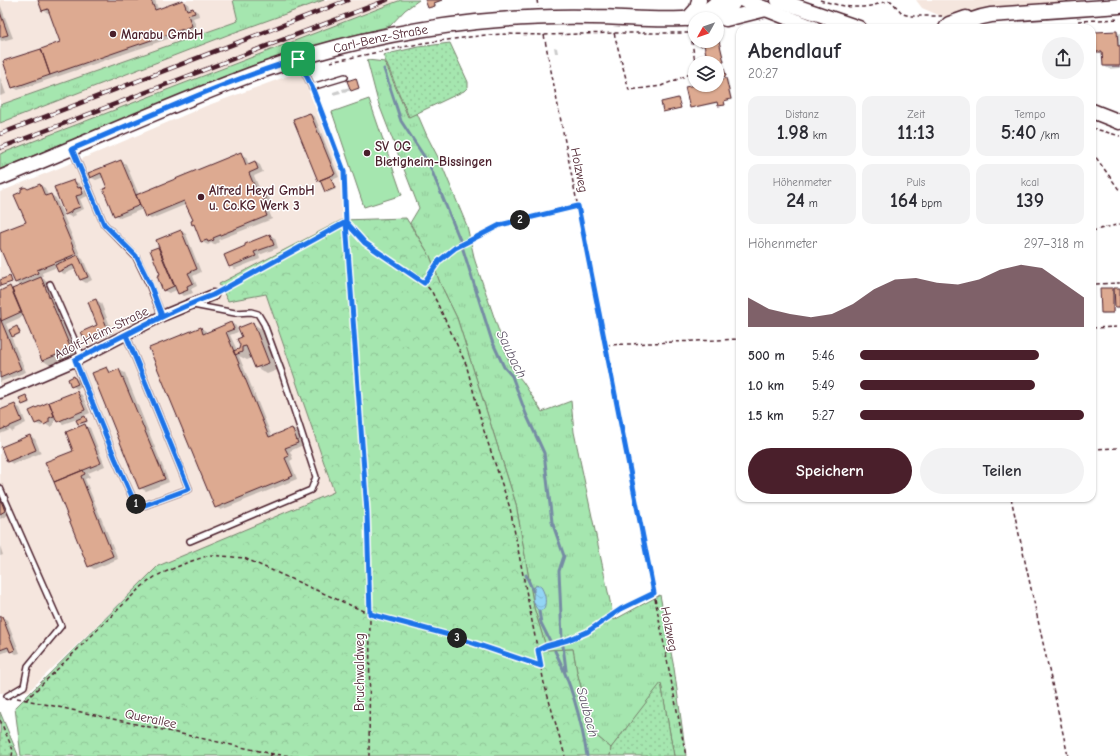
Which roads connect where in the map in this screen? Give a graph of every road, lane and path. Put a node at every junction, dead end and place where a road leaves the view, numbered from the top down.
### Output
1 (699, 0) edge
2 (720, 0) edge
3 (735, 0) edge
4 (742, 0) edge
5 (778, 0) edge
6 (820, 0) edge
7 (1120, 6) edge
8 (766, 9) junction
9 (695, 12) edge
10 (703, 12) edge
11 (724, 12) edge
12 (724, 18) edge
13 (688, 19) edge
14 (974, 23) edge
15 (804, 24) edge
16 (847, 24) edge
17 (953, 24) edge
18 (963, 24) edge
19 (614, 33) junction
20 (688, 34) edge
21 (544, 35) junction
22 (301, 63) junction
23 (326, 63) dead end
24 (688, 75) edge
25 (345, 77) dead end
26 (312, 87) junction
27 (1096, 113) edge
28 (1120, 122) edge
29 (1096, 129) edge
30 (1120, 136) edge
31 (72, 149) junction
32 (1096, 158) edge
33 (0, 178) edge
34 (1120, 191) edge
35 (578, 206) junction
36 (346, 222) junction
37 (1120, 224) edge
38 (1096, 230) edge
39 (424, 283) junction
40 (1120, 283) edge
41 (50, 284) dead end
42 (1096, 284) edge
43 (213, 295) joint
44 (189, 304) junction
45 (162, 316) junction
46 (1120, 327) edge
47 (1096, 328) edge
48 (126, 335) junction
49 (736, 339) edge
50 (605, 345) junction
51 (78, 359) junction
52 (0, 393) edge
53 (1120, 448) edge
54 (1096, 449) edge
55 (0, 488) edge
56 (1012, 502) edge
57 (190, 541) dead end
58 (654, 593) junction
59 (370, 614) junction
60 (538, 650) junction
61 (541, 666) junction
62 (7, 696) joint
63 (26, 700) junction
64 (0, 720) edge
65 (273, 754) junction
66 (12, 756) edge
67 (269, 756) edge
68 (292, 756) edge
69 (369, 756) edge
70 (565, 756) edge
71 (686, 756) edge
72 (1068, 756) edge

1 - 9 street
2 - 10 street
3 - 11 street
4 - 8 street
5 - 16 street
6 - 17 path
7 - 14 street
8 - 12 street, Carl-Benz-Straße
8 - 15 street
13 - 22 street, Carl-Benz-Straße
14 - 18 street
19 - 20 path
19 - 21 path
19 - 24 path
21 - 23 path
21 - 35 path, Holzweg
22 - 26 lane
22 - 31 street, Carl-Benz-Straße
25 - 26 lane
26 - 36 path, Bruchwaldweg
27 - 28 street
29 - 30 path
31 - 33 street, Carl-Benz-Straße
31 - 45 lane
32 - 34 path
35 - 39 path
35 - 50 path, Holzweg
36 - 39 path
36 - 43 path
36 - 59 path, Bruchwaldweg
37 - 38 path
39 - 60 path
40 - 42 path
41 - 51 lane
43 - 44 street, Adolf-Heim-Straße
44 - 45 street, Adolf-Heim-Straße
44 - 57 lane
45 - 48 street, Adolf-Heim-Straße
46 - 47 path
48 - 51 street, Adolf-Heim-Straße
48 - 51 lane
49 - 50 path
50 - 58 path, Holzweg
51 - 52 street, Adolf-Heim-Straße
53 - 54 path
55 - 62 lane
56 - 72 path
58 - 60 path
58 - 71 path, Holzweg
59 - 61 path
59 - 63 path
59 - 69 path, Bruchwaldweg
60 - 61 path
61 - 70 path
62 - 63 path, Querallee
63 - 65 path, Querallee
64 - 66 path
65 - 67 path
65 - 68 path, Querallee

